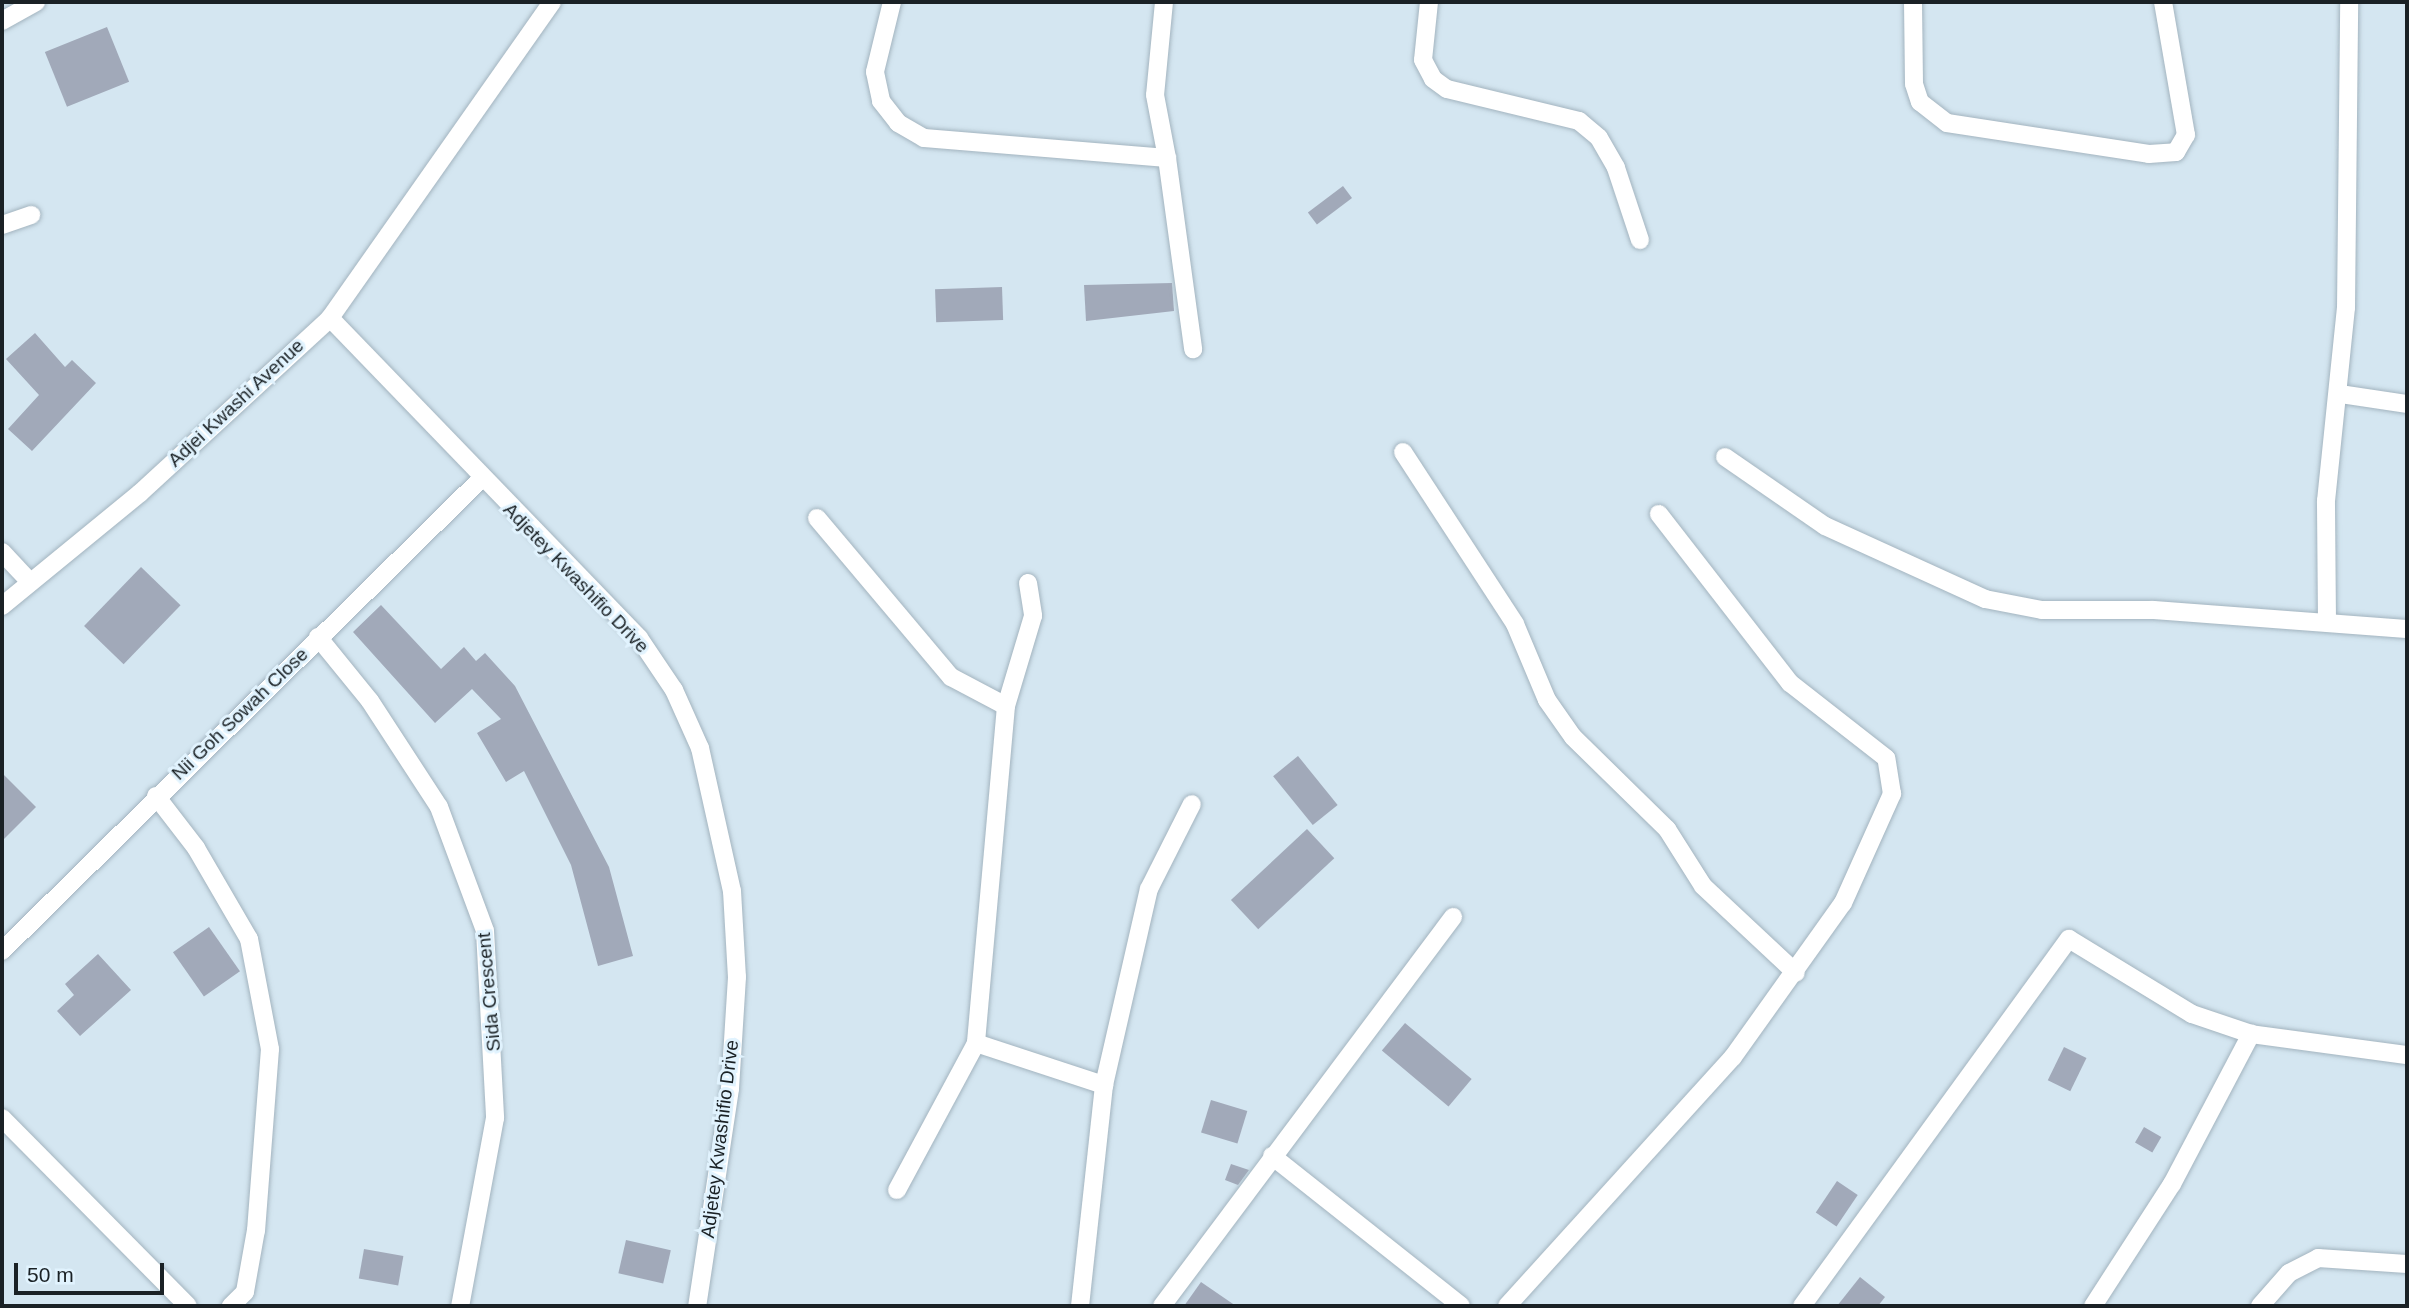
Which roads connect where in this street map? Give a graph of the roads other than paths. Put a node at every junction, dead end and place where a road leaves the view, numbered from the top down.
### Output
1 (36, 2) edge
2 (552, 2) edge
3 (892, 2) edge
4 (1164, 2) edge
5 (1429, 2) edge
6 (1913, 2) edge
7 (2163, 2) edge
8 (2349, 2) edge
9 (2, 21) edge
10 (1167, 158) junction
11 (31, 215) dead end
12 (2, 225) edge
13 (1640, 240) dead end
14 (330, 318) junction
15 (1193, 349) dead end
16 (2340, 394) junction
17 (2407, 404) edge
18 (1403, 452) dead end
19 (1725, 457) dead end
20 (480, 480) junction
21 (1659, 514) dead end
22 (817, 518) dead end
23 (2, 552) edge
24 (30, 582) junction
25 (1028, 583) dead end
26 (2, 606) edge
27 (2327, 621) junction
28 (2407, 629) edge
29 (318, 637) junction
30 (1006, 706) junction
31 (156, 796) junction
32 (1192, 804) dead end
33 (1453, 917) dead end
34 (2, 951) edge
35 (1796, 973) junction
36 (2251, 1034) junction
37 (976, 1043) junction
38 (2407, 1055) edge
39 (1104, 1085) junction
40 (2, 1118) edge
41 (1272, 1156) junction
42 (897, 1190) dead end
43 (2407, 1264) edge
44 (188, 1306) edge
45 (231, 1306) edge
46 (460, 1306) edge
47 (697, 1306) edge
48 (1080, 1306) edge
49 (1161, 1306) edge
50 (1461, 1306) edge
51 (1507, 1306) edge
52 (1802, 1306) edge
53 (2093, 1306) edge
54 (2260, 1306) edge

1 - 9 street
2 - 14 street, Adjei Kwashi Avenue
3 - 10 street
4 - 10 street
5 - 13 street
6 - 7 street
8 - 16 street
10 - 15 street
11 - 12 street
14 - 20 street, Adjetey Kwashifio Drive
14 - 24 street, Adjei Kwashi Avenue
16 - 17 street
16 - 27 street
18 - 35 street
19 - 27 street
20 - 29 street, Nii Goh Sowah Close
20 - 47 street, Adjetey Kwashifio Drive
21 - 35 street
22 - 30 street
23 - 24 street
24 - 26 street, Adjei Kwashi Avenue
25 - 30 street
27 - 28 street
29 - 31 street, Nii Goh Sowah Close
29 - 46 street, Sida Crescent
30 - 37 street
31 - 34 street, Nii Goh Sowah Close
31 - 45 street
32 - 39 street
33 - 41 street
35 - 51 street
36 - 38 street
36 - 52 street
36 - 53 street
37 - 39 street
37 - 42 street
39 - 48 street
40 - 44 street
41 - 49 street
41 - 50 street
43 - 54 street

